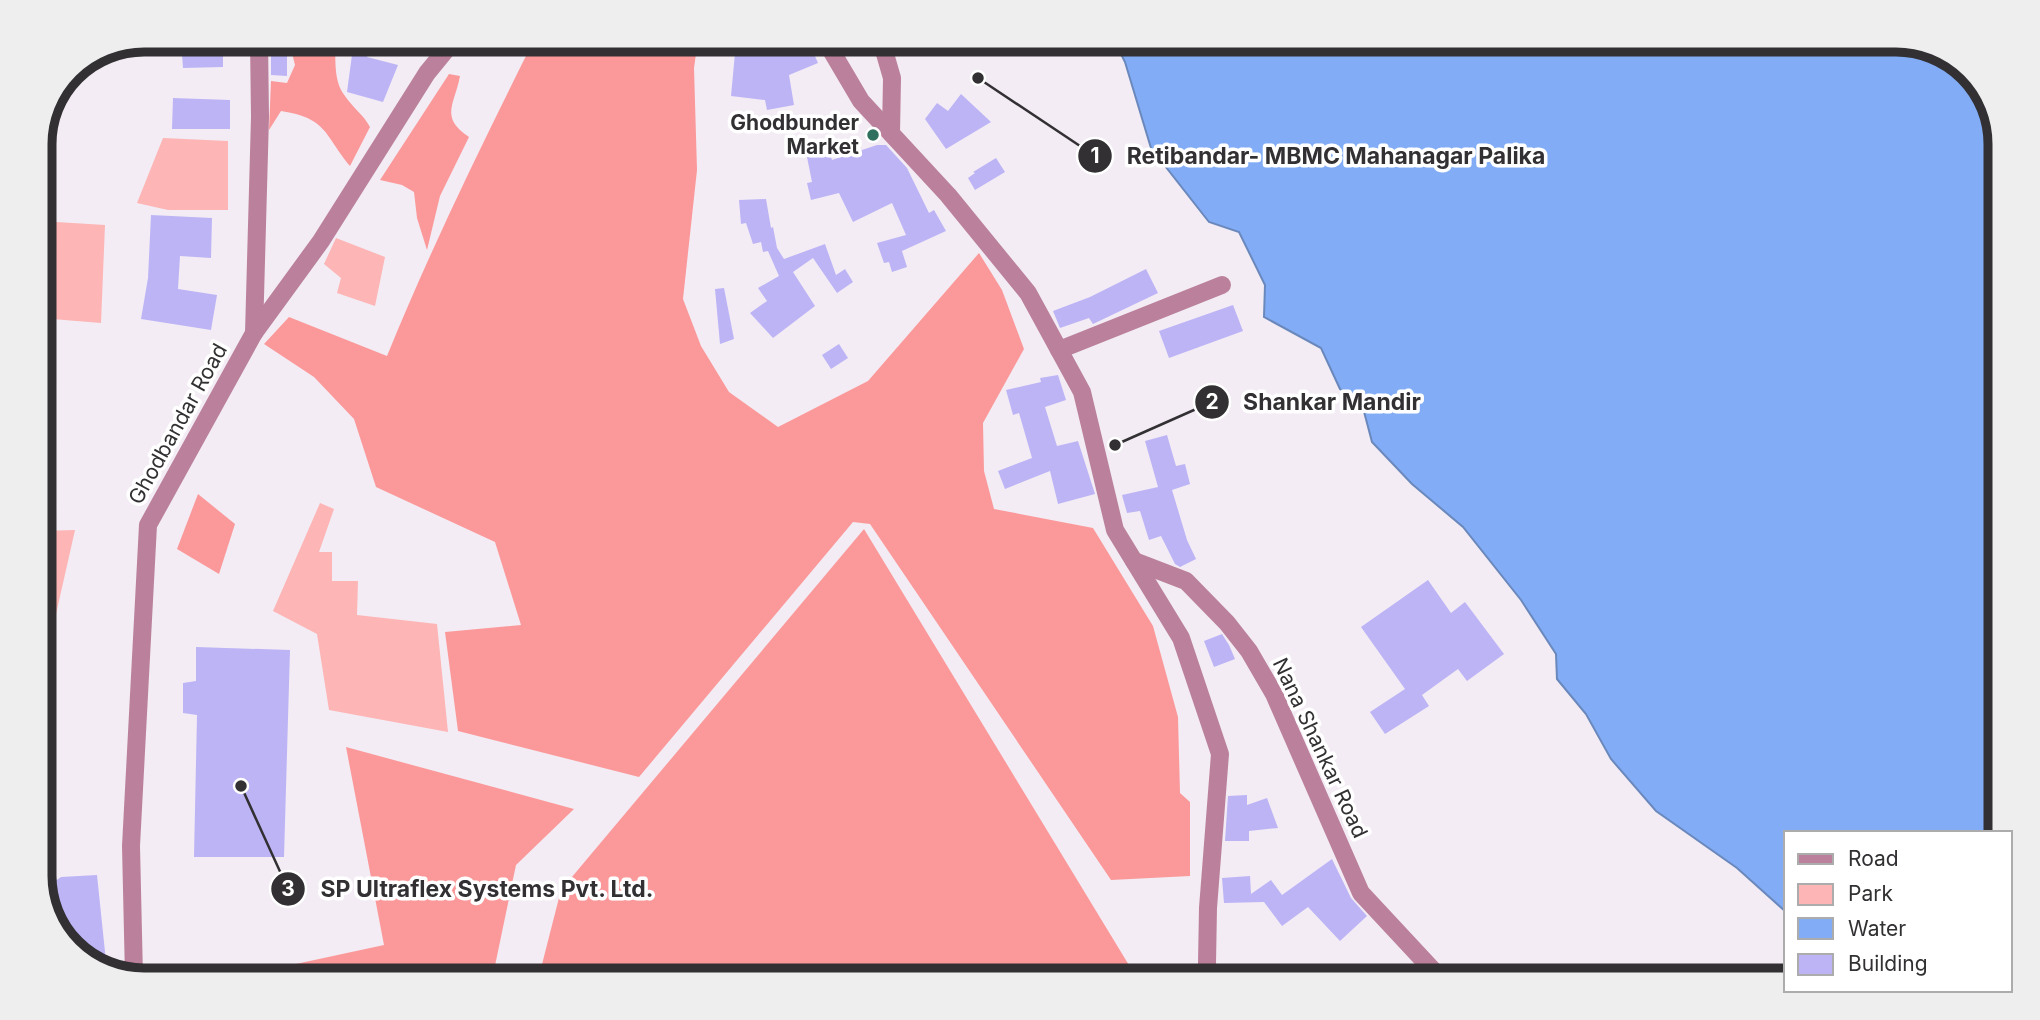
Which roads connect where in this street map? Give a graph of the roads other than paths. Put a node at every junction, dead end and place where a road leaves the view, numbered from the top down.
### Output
1 (258, 52) edge
2 (444, 52) edge
3 (832, 52) edge
4 (884, 52) edge
5 (891, 133) junction
6 (1222, 285) dead end
7 (254, 333) junction
8 (1059, 351) junction
9 (1135, 561) junction
10 (134, 967) edge
11 (1208, 968) edge
12 (1431, 968) edge

1 - 7 street
2 - 7 street, Ghodbandar Road
3 - 5 street
4 - 5 street
5 - 8 street
6 - 8 street
7 - 10 street, Ghodbandar Road
8 - 9 street
9 - 11 street
9 - 12 street, Nana Shankar Road

